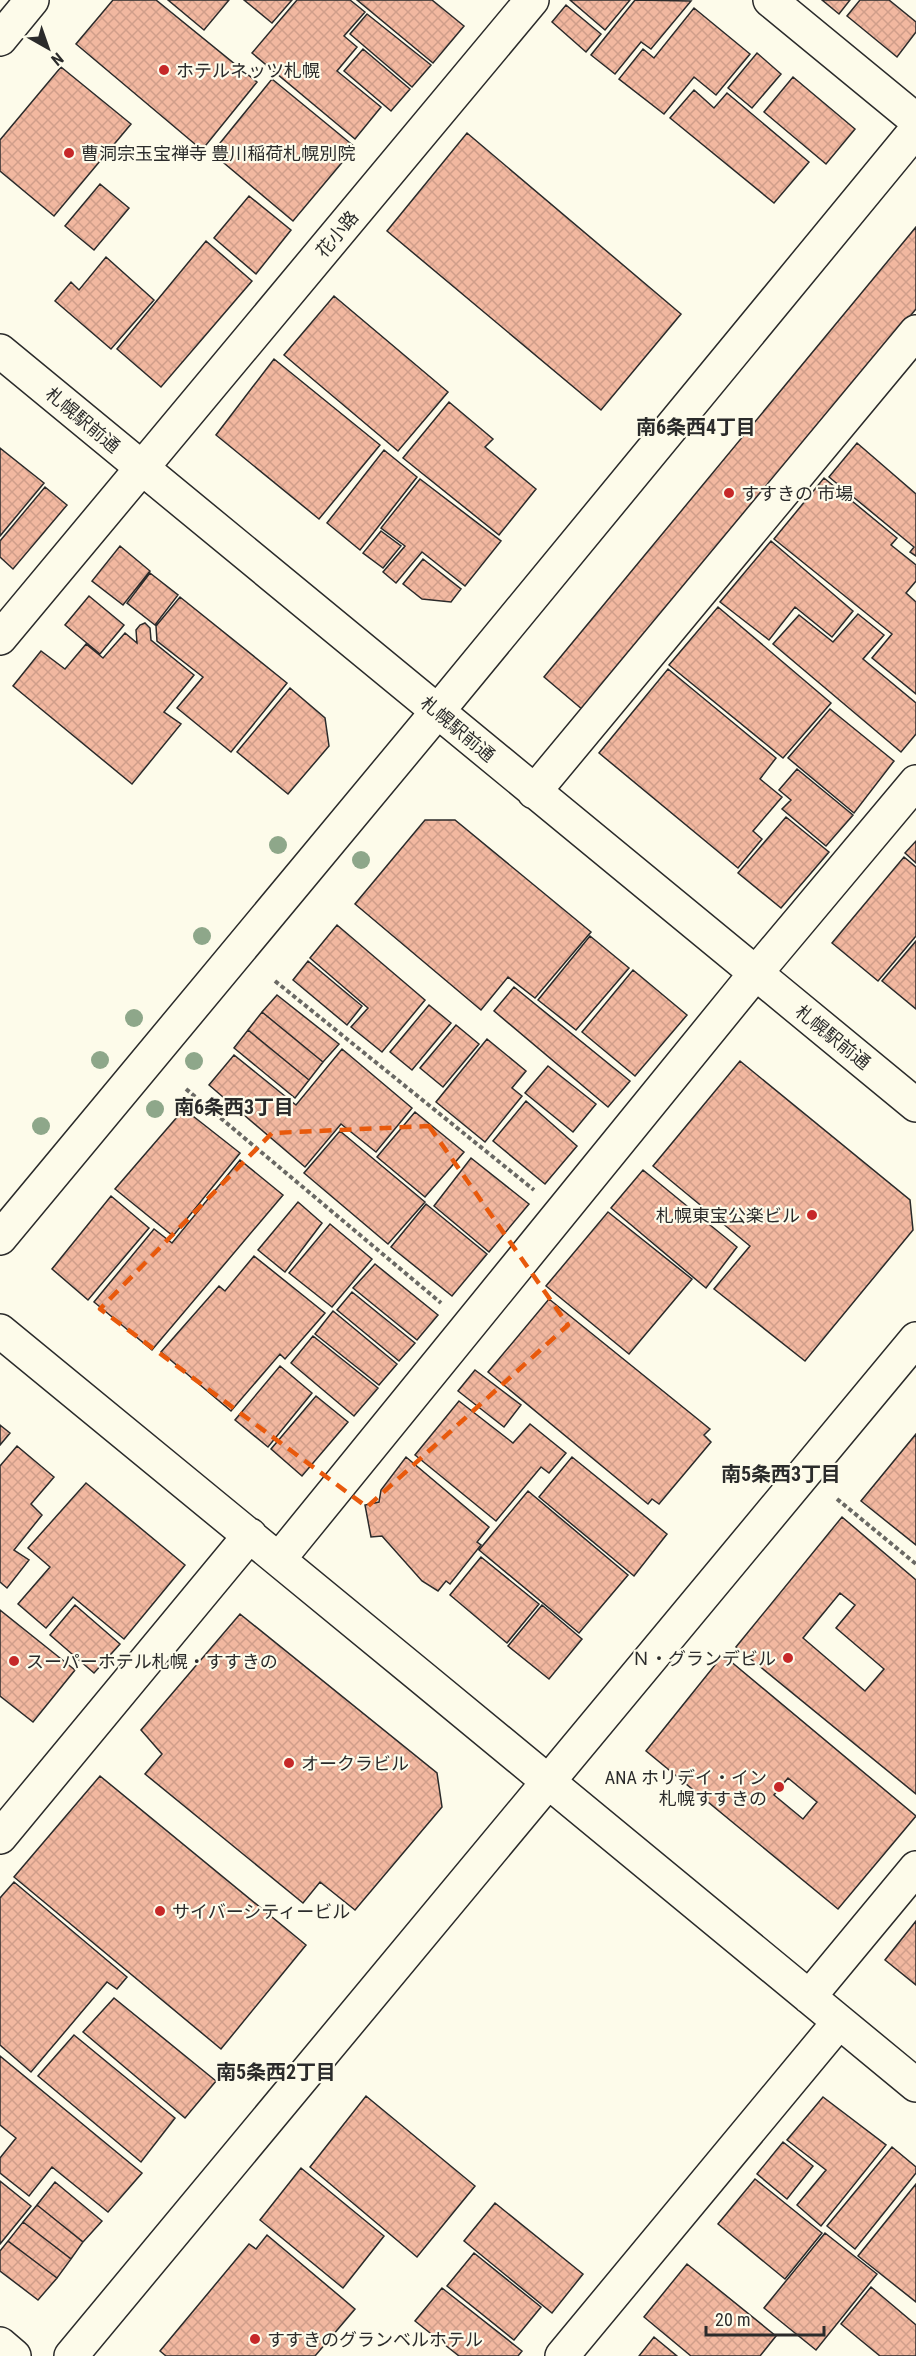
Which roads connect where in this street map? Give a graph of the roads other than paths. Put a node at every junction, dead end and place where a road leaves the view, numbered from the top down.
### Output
1 (32, 0) edge
2 (532, 0) edge
3 (770, 0) edge
4 (0, 39) edge
5 (916, 120) edge
6 (916, 130) edge
7 (916, 332) edge
8 (0, 351) edge
9 (142, 468) junction
10 (0, 638) edge
11 (437, 712) junction
12 (916, 782) edge
13 (534, 792) junction
14 (755, 974) junction
15 (916, 1105) edge
16 (0, 1238) edge
17 (0, 1331) edge
18 (916, 1339) edge
19 (250, 1535) junction
20 (279, 1559) junction
21 (547, 1783) junction
22 (0, 1837) edge
23 (916, 1868) edge
24 (809, 1997) junction
25 (839, 2022) junction
26 (916, 2085) edge
27 (0, 2344) edge
28 (14, 2356) edge
29 (71, 2356) edge
30 (562, 2356) edge

1 - 4 street
2 - 9 street, 花小路
3 - 5 street
6 - 11 street
7 - 13 street
8 - 9 street, 札幌駅前通
9 - 10 street, 花小路
9 - 11 street, 札幌駅前通
11 - 13 street, 札幌駅前通
11 - 16 street
12 - 14 street
13 - 14 street, 札幌駅前通
14 - 15 street, 札幌駅前通
14 - 20 street
17 - 19 street
18 - 21 street
19 - 20 street
19 - 22 street
20 - 21 street
21 - 24 street
21 - 29 street
23 - 24 street
24 - 25 street
25 - 26 street
25 - 30 street
27 - 28 street

